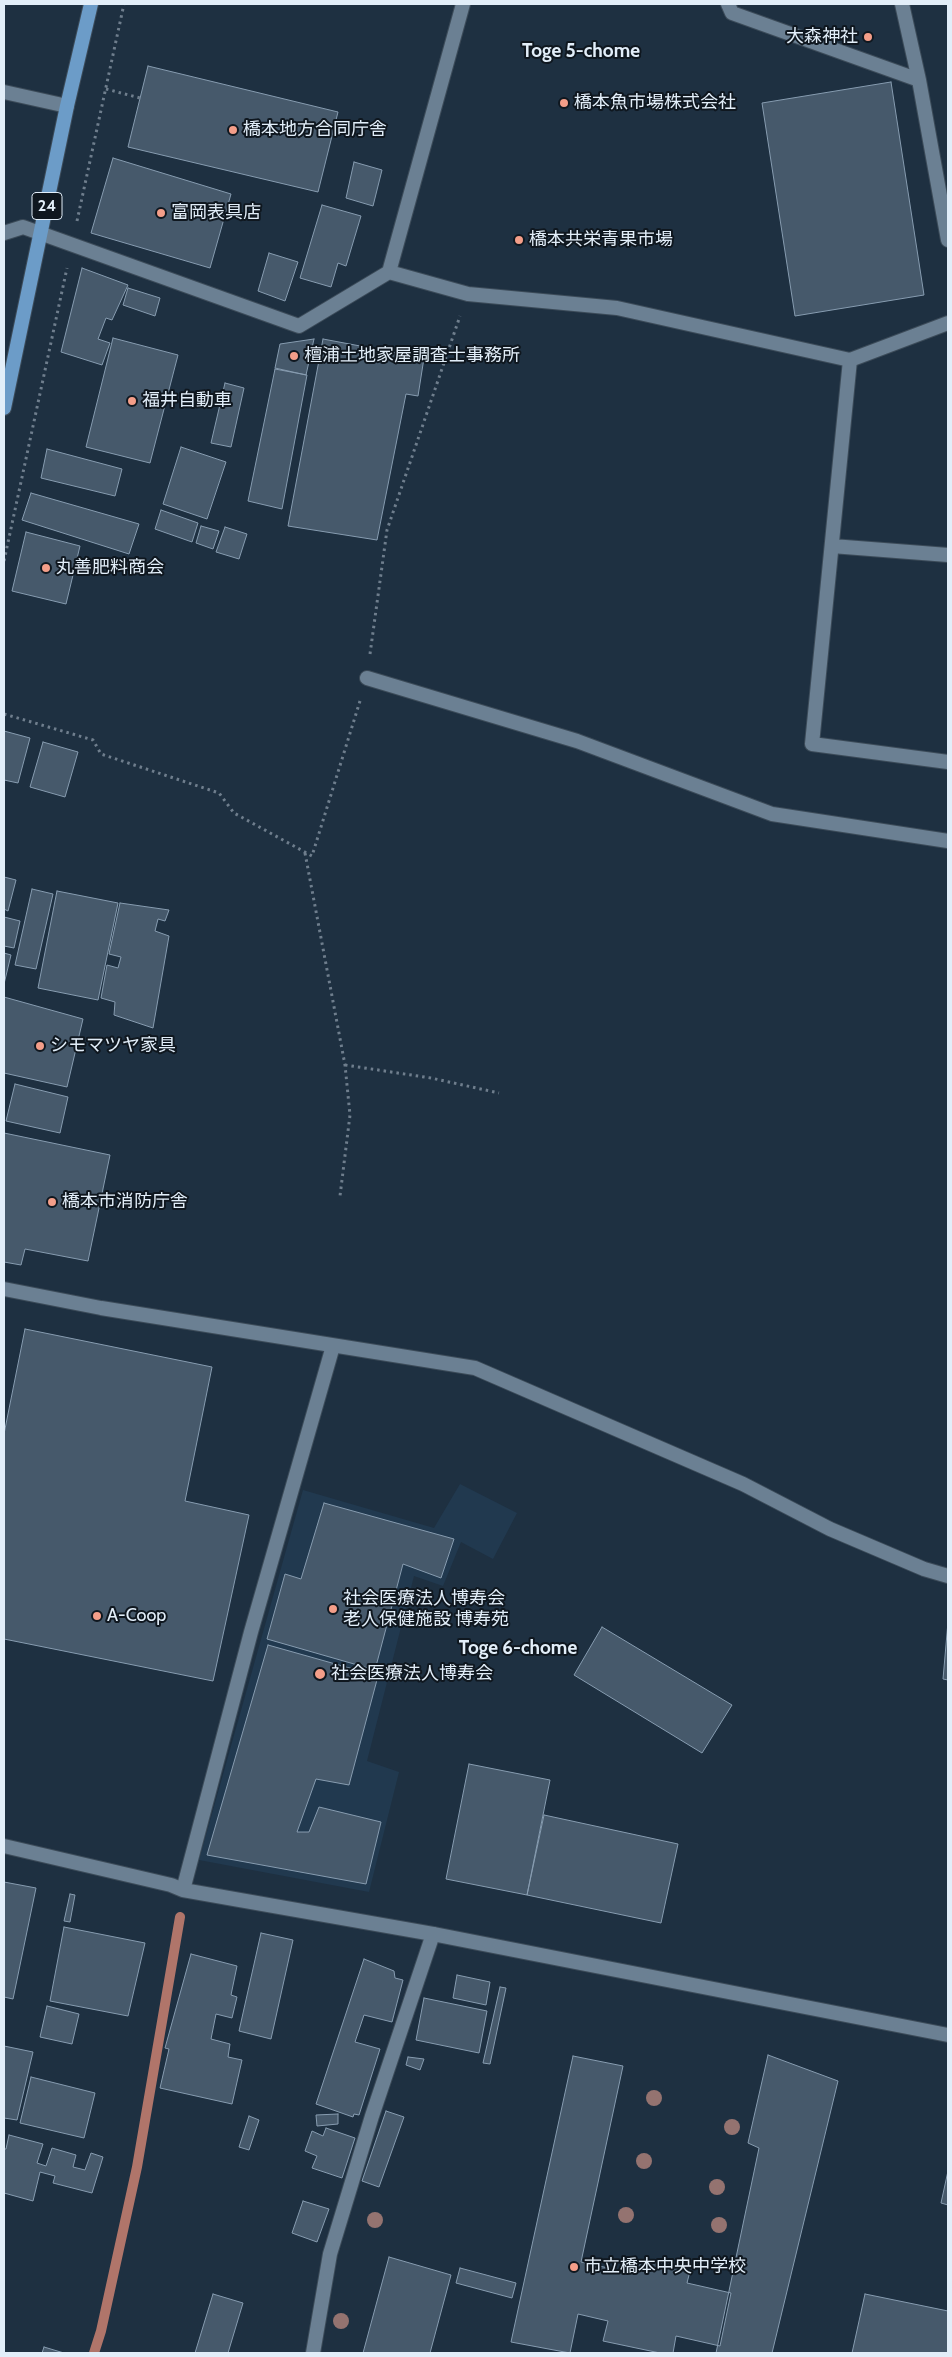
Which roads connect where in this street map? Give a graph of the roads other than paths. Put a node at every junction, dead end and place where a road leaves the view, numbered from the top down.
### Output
1 (91, 4) edge
2 (463, 4) edge
3 (728, 4) edge
4 (902, 4) edge
5 (919, 80) junction
6 (4, 92) edge
7 (67, 106) junction
8 (4, 233) edge
9 (42, 234) junction
10 (948, 240) edge
11 (389, 272) junction
12 (948, 323) edge
13 (850, 360) junction
14 (4, 408) edge
15 (832, 546) junction
16 (948, 555) edge
17 (367, 678) road end
18 (948, 762) edge
19 (948, 841) edge
20 (4, 1289) edge
21 (333, 1346) junction
22 (948, 1576) edge
23 (4, 1846) edge
24 (183, 1890) junction
25 (433, 1934) junction
26 (948, 2035) edge
27 (313, 2353) edge

1 - 7 highway, 24
2 - 11 street
3 - 5 street
4 - 5 street
5 - 10 street
6 - 7 street
7 - 9 highway, 24
8 - 9 street
9 - 11 street
9 - 14 highway, 24
11 - 13 street
12 - 13 street
13 - 15 street
15 - 16 street
15 - 18 street
17 - 19 street
20 - 21 street
21 - 22 street
21 - 24 street
23 - 24 street
24 - 25 street
25 - 26 street
25 - 27 street

